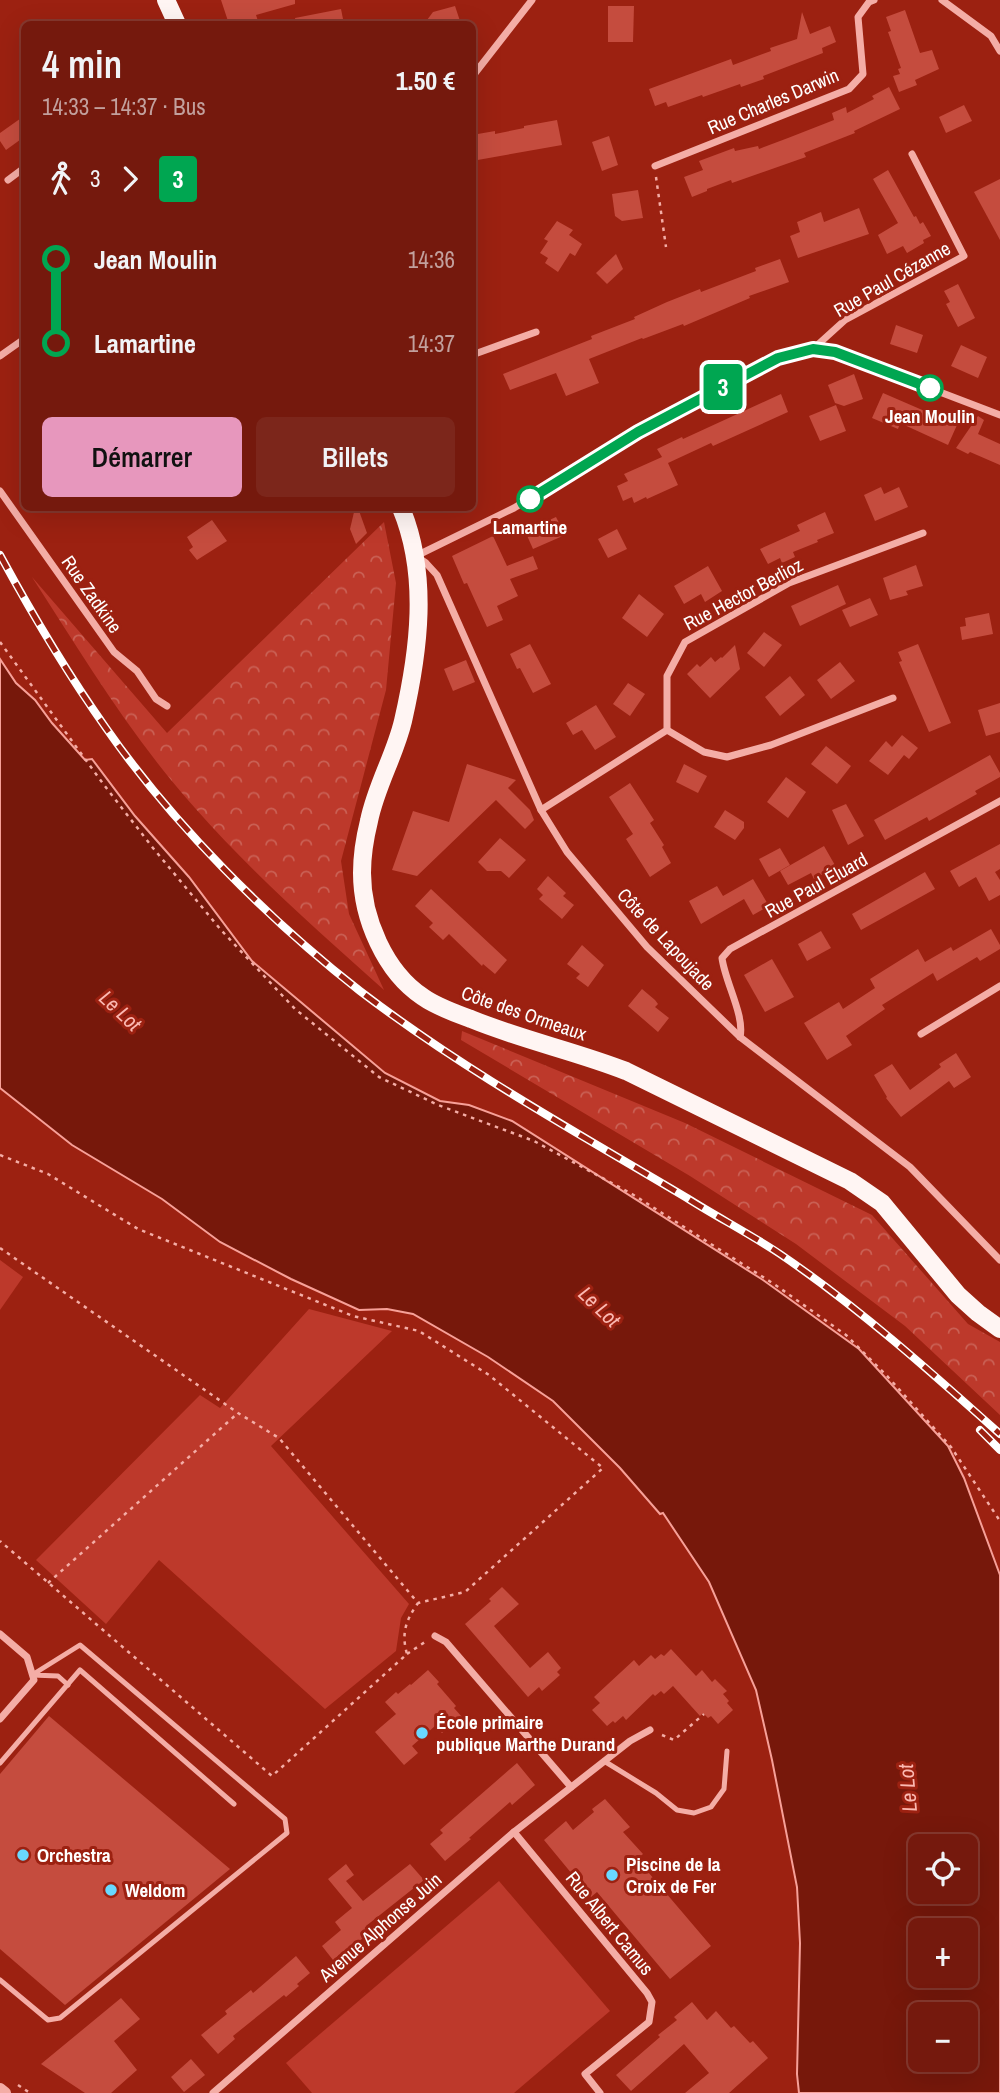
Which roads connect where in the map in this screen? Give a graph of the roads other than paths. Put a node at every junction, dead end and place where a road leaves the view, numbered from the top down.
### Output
1 (166, 0) edge
2 (532, 0) edge
3 (874, 0) edge
4 (942, 0) edge
5 (176, 21) edge
6 (1000, 32) edge
7 (991, 36) junction
8 (1000, 51) edge
9 (476, 71) edge
10 (912, 154) dead end
11 (655, 166) road end
12 (21, 170) edge
13 (8, 180) dead end
14 (536, 332) dead end
15 (21, 341) edge
16 (813, 349) junction
17 (476, 354) edge
18 (0, 356) edge
19 (1000, 415) edge
20 (0, 491) edge
21 (402, 511) edge
22 (923, 533) dead end
23 (416, 556) junction
24 (893, 698) dead end
25 (167, 706) dead end
26 (667, 730) junction
27 (1000, 801) edge
28 (541, 810) junction
29 (1000, 985) edge
30 (921, 1034) dead end
31 (740, 1037) junction
32 (1000, 1260) edge
33 (1000, 1329) edge
34 (0, 1634) edge
35 (435, 1636) road end
36 (32, 1675) junction
37 (68, 1685) junction
38 (0, 1719) edge
39 (650, 1730) road end
40 (727, 1751) dead end
41 (604, 1761) junction
42 (0, 1763) edge
43 (571, 1787) junction
44 (234, 1804) dead end
45 (514, 1832) junction
46 (0, 1980) edge
47 (0, 2089) edge
48 (5, 2093) edge
49 (213, 2093) edge
50 (600, 2093) edge

1 - 5 main road
2 - 9 street
3 - 11 street, Rue Charles Darwin
4 - 7 street
6 - 7 street
7 - 8 street
10 - 16 street, Rue Paul Cézanne
12 - 13 street
14 - 17 street
15 - 18 street
16 - 19 street
16 - 23 street
20 - 25 street, Rue Zadkine
21 - 23 main road, Côte des Ormeaux
22 - 26 street, Rue Hector Berlioz
23 - 28 street, Côte de Lapoujade
23 - 33 main road, Côte des Ormeaux
24 - 26 street
26 - 28 street
27 - 31 street, Rue Paul Éluard
28 - 31 street, Côte de Lapoujade
29 - 30 street
31 - 32 street, Côte de Lapoujade
34 - 36 street
35 - 43 street
36 - 37 lane
36 - 38 street
36 - 46 lane
37 - 42 lane
37 - 44 lane
39 - 41 street, Avenue Alphonse Juin
40 - 41 lane
41 - 43 street, Avenue Alphonse Juin
43 - 45 street, Avenue Alphonse Juin
45 - 49 street, Avenue Alphonse Juin
45 - 50 street, Rue Albert Camus
47 - 48 street

